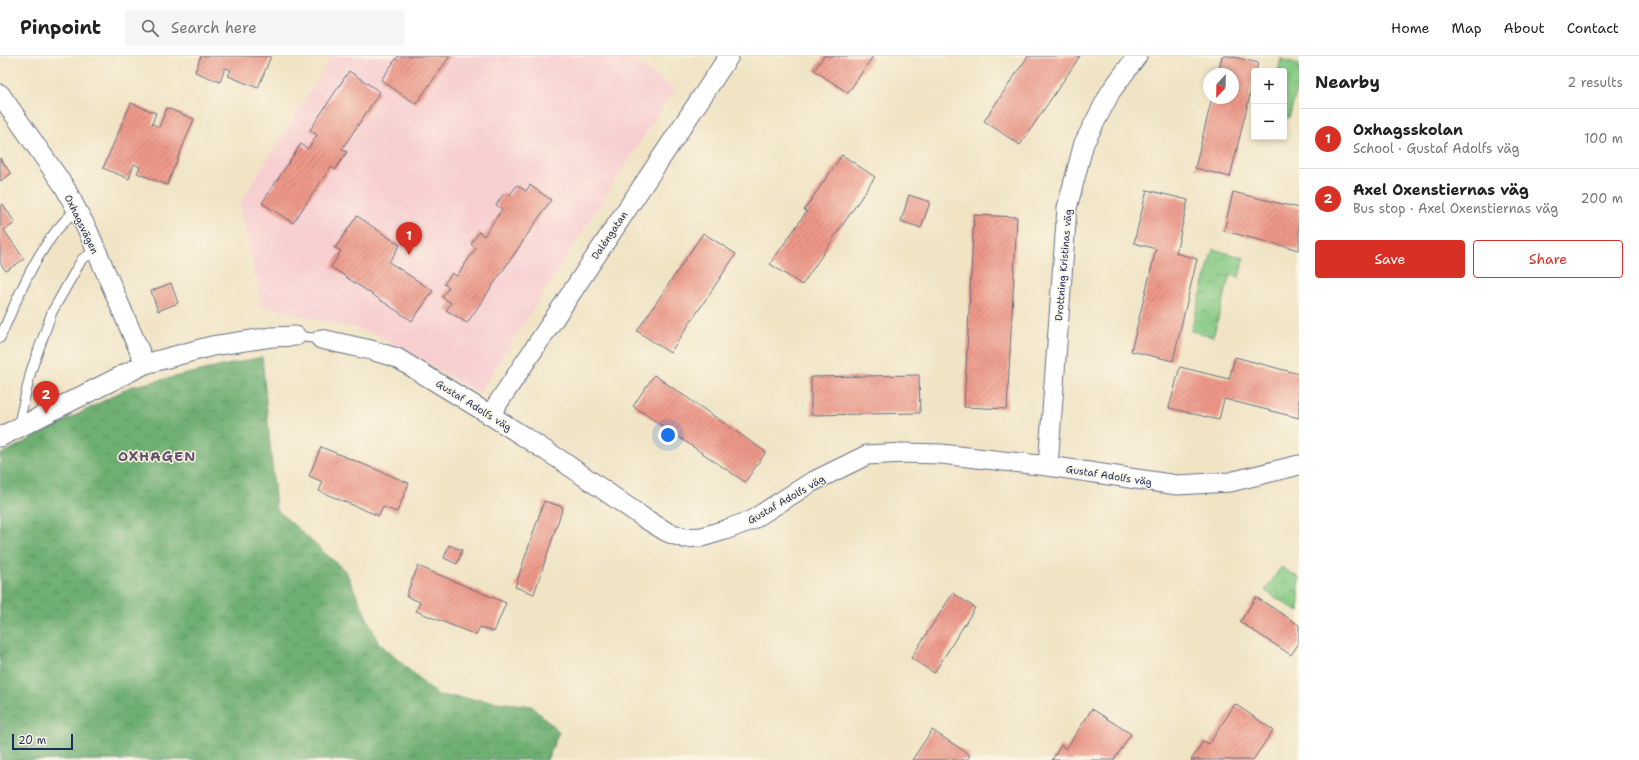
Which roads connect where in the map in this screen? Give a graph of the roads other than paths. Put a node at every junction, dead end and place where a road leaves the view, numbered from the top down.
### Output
1 (729, 56) edge
2 (1137, 56) edge
3 (2, 100) edge
4 (76, 210) junction
5 (96, 251) junction
6 (296, 336) joint
7 (0, 338) edge
8 (321, 339) joint
9 (145, 364) junction
10 (490, 415) junction
11 (18, 428) junction
12 (0, 437) edge
13 (1299, 465) edge
14 (1048, 466) junction

1 - 10 street, Daléngatan
2 - 14 street, Drottning Kristinas väg
3 - 4 street, Oxhagsvägen
4 - 5 street, Oxhagsvägen
4 - 7 lane
5 - 9 street, Oxhagsvägen
5 - 11 lane
6 - 8 lane
6 - 9 street
8 - 10 street, Gustaf Adolfs väg
9 - 11 street
10 - 14 street, Gustaf Adolfs väg
11 - 12 street
13 - 14 street, Gustaf Adolfs väg

